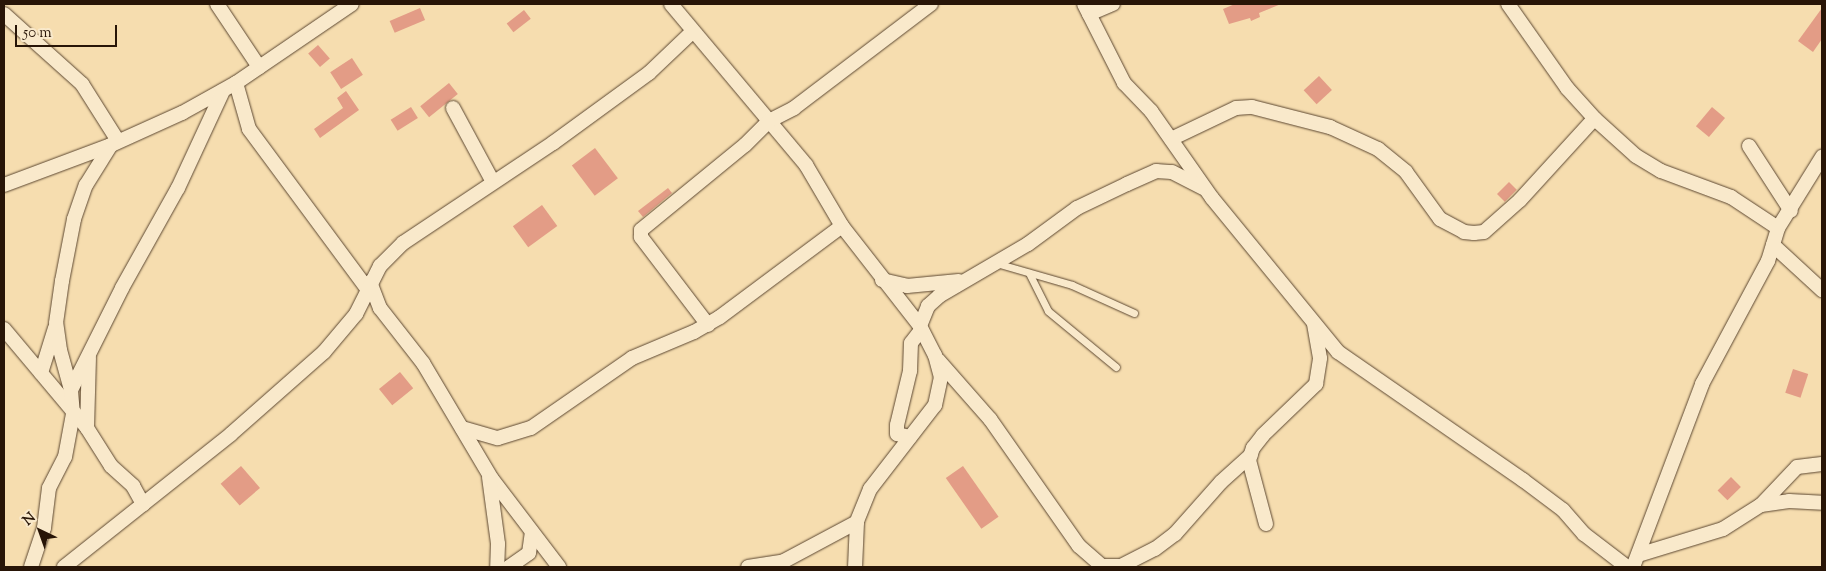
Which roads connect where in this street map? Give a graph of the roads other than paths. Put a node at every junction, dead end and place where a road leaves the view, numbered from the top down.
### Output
1 (217, 4) edge
2 (352, 4) edge
3 (671, 4) edge
4 (932, 4) edge
5 (1113, 4) edge
6 (1508, 4) edge
7 (1087, 9) edge
8 (4, 14) edge
9 (692, 32) junction
10 (259, 67) junction
11 (236, 83) junction
12 (223, 91) junction
13 (454, 108) dead end
14 (1594, 119) junction
15 (768, 121) junction
16 (1171, 139) junction
17 (114, 143) junction
18 (1749, 146) dead end
19 (1822, 157) edge
20 (493, 182) junction
21 (4, 185) edge
22 (1206, 190) junction
23 (1791, 210) junction
24 (842, 226) junction
25 (1778, 228) junction
26 (1773, 245) junction
27 (994, 262) junction
28 (1029, 273) junction
29 (882, 280) junction
30 (962, 280) junction
31 (369, 286) junction
32 (1822, 290) edge
33 (1134, 313) dead end
34 (56, 322) junction
35 (708, 325) junction
36 (1314, 325) junction
37 (4, 328) edge
38 (920, 328) junction
39 (935, 355) junction
40 (89, 358) junction
41 (1116, 367) dead end
42 (41, 373) junction
43 (71, 390) junction
44 (73, 414) junction
45 (87, 428) junction
46 (462, 428) junction
47 (910, 437) junction
48 (1251, 454) junction
49 (1822, 464) edge
50 (488, 473) junction
51 (1822, 503) edge
52 (143, 504) junction
53 (1761, 505) junction
54 (857, 522) junction
55 (1266, 524) dead end
56 (532, 532) junction
57 (1636, 561) edge
58 (31, 567) edge
59 (64, 567) edge
60 (500, 567) edge
61 (559, 567) edge
62 (748, 567) edge
63 (855, 567) edge
64 (1627, 567) edge

1 - 10 street
2 - 10 street
3 - 9 street
4 - 15 street
5 - 7 street
6 - 14 street
7 - 16 street
8 - 17 street
9 - 15 street
9 - 20 street
10 - 11 street
11 - 12 street
11 - 31 street
12 - 17 street
12 - 40 street
13 - 20 street
14 - 16 street
14 - 25 street
15 - 24 street
15 - 35 street
16 - 22 street
17 - 21 street
17 - 34 street
18 - 23 street
19 - 23 street
20 - 31 street
22 - 27 street
22 - 36 street
23 - 25 street
24 - 29 street
24 - 35 street
25 - 26 street
26 - 32 street
26 - 57 street
27 - 28 lane
27 - 30 street
28 - 33 lane
28 - 41 lane
29 - 30 street
29 - 38 street
30 - 38 street
31 - 46 street
31 - 52 street
34 - 42 street
34 - 43 street
35 - 46 street
36 - 48 street
36 - 64 street
37 - 42 street
38 - 39 street
38 - 47 street
39 - 47 street
39 - 48 street
40 - 43 street
40 - 45 street
42 - 44 street
43 - 44 street
44 - 45 street
44 - 58 street
45 - 52 street
46 - 50 street
47 - 54 street
48 - 55 street
49 - 53 street
50 - 56 street
50 - 60 street
51 - 53 street
52 - 59 street
53 - 57 street
54 - 62 street
54 - 63 street
56 - 60 street
56 - 61 street

